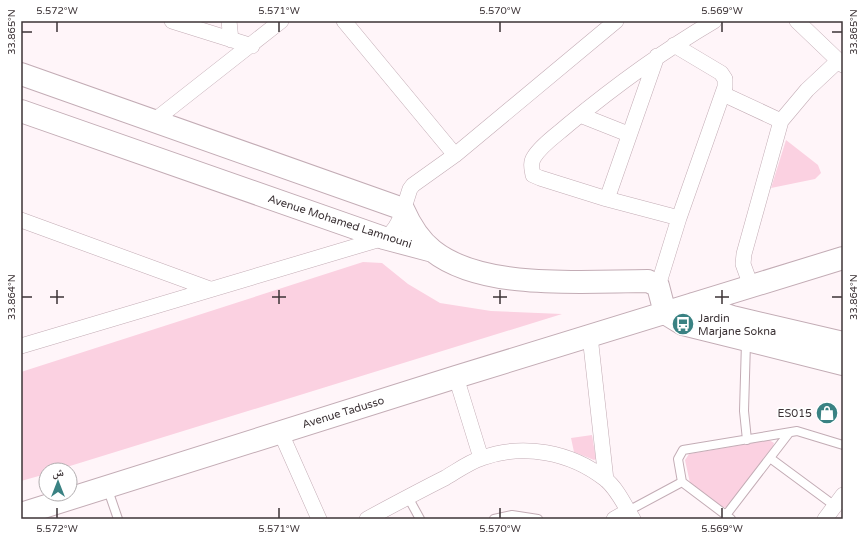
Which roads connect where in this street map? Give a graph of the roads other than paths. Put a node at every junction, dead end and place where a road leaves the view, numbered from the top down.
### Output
1 (172, 21) edge
2 (229, 21) edge
3 (281, 21) edge
4 (344, 21) edge
5 (616, 21) edge
6 (714, 21) edge
7 (797, 21) edge
8 (231, 40) junction
9 (674, 45) junction
10 (252, 46) junction
11 (657, 56) junction
12 (840, 57) edge
13 (21, 74) edge
14 (723, 94) junction
15 (21, 110) edge
16 (580, 115) junction
17 (155, 120) junction
18 (781, 121) junction
19 (628, 134) junction
20 (455, 156) junction
21 (607, 199) junction
22 (403, 209) junction
23 (679, 218) junction
24 (21, 220) edge
25 (384, 238) junction
26 (432, 251) junction
27 (843, 258) edge
28 (658, 286) junction
29 (751, 286) junction
30 (210, 289) junction
31 (693, 304) junction
32 (665, 313) junction
33 (590, 336) junction
34 (746, 341) junction
35 (843, 343) edge
36 (21, 346) edge
37 (843, 364) edge
38 (456, 377) junction
39 (280, 431) junction
40 (789, 433) junction
41 (747, 440) junction
42 (843, 445) edge
43 (481, 458) junction
44 (770, 458) junction
45 (606, 480) junction
46 (682, 482) junction
47 (107, 486) junction
48 (408, 497) junction
49 (839, 500) edge
50 (21, 514) edge
51 (630, 515) edge
52 (728, 517) edge
53 (498, 518) edge
54 (118, 519) edge
55 (320, 519) edge
56 (367, 519) edge
57 (420, 519) edge
58 (538, 519) edge
59 (614, 519) edge
60 (825, 519) edge

1 - 8 street
2 - 8 street
3 - 10 street
4 - 20 street
5 - 20 street
6 - 9 street
7 - 12 street
8 - 10 street
9 - 11 street
9 - 14 street
10 - 17 street
11 - 16 street
11 - 19 street
12 - 18 street
13 - 17 street
14 - 18 street
14 - 23 street
15 - 25 street, Avenue Mohamed Lamnouni
16 - 19 street
16 - 21 street
17 - 22 street
18 - 29 street
19 - 21 street
20 - 22 street
21 - 23 street
22 - 25 street
22 - 26 street, Avenue Mohamed Lamnouni
23 - 28 street
24 - 30 street
25 - 26 street, Avenue Mohamed Lamnouni
25 - 30 street
26 - 28 street
27 - 29 street, Avenue Tadusso
28 - 32 street
29 - 31 street, Avenue Tadusso
30 - 36 street
31 - 32 street, Avenue Tadusso
31 - 35 street
32 - 33 street, Avenue Tadusso
32 - 34 street
33 - 38 street, Avenue Tadusso
33 - 45 street
34 - 37 street
34 - 41 lane
38 - 39 street, Avenue Tadusso
38 - 43 street
39 - 47 street, Avenue Tadusso
39 - 55 street
40 - 41 lane
40 - 42 lane
40 - 44 lane
41 - 46 lane
43 - 45 street
43 - 48 street
44 - 49 lane
44 - 52 lane
45 - 51 street
46 - 51 lane
46 - 52 lane
47 - 50 street, Avenue Tadusso
47 - 54 lane
48 - 56 street
48 - 57 lane
49 - 60 street
51 - 59 street
53 - 58 lane

